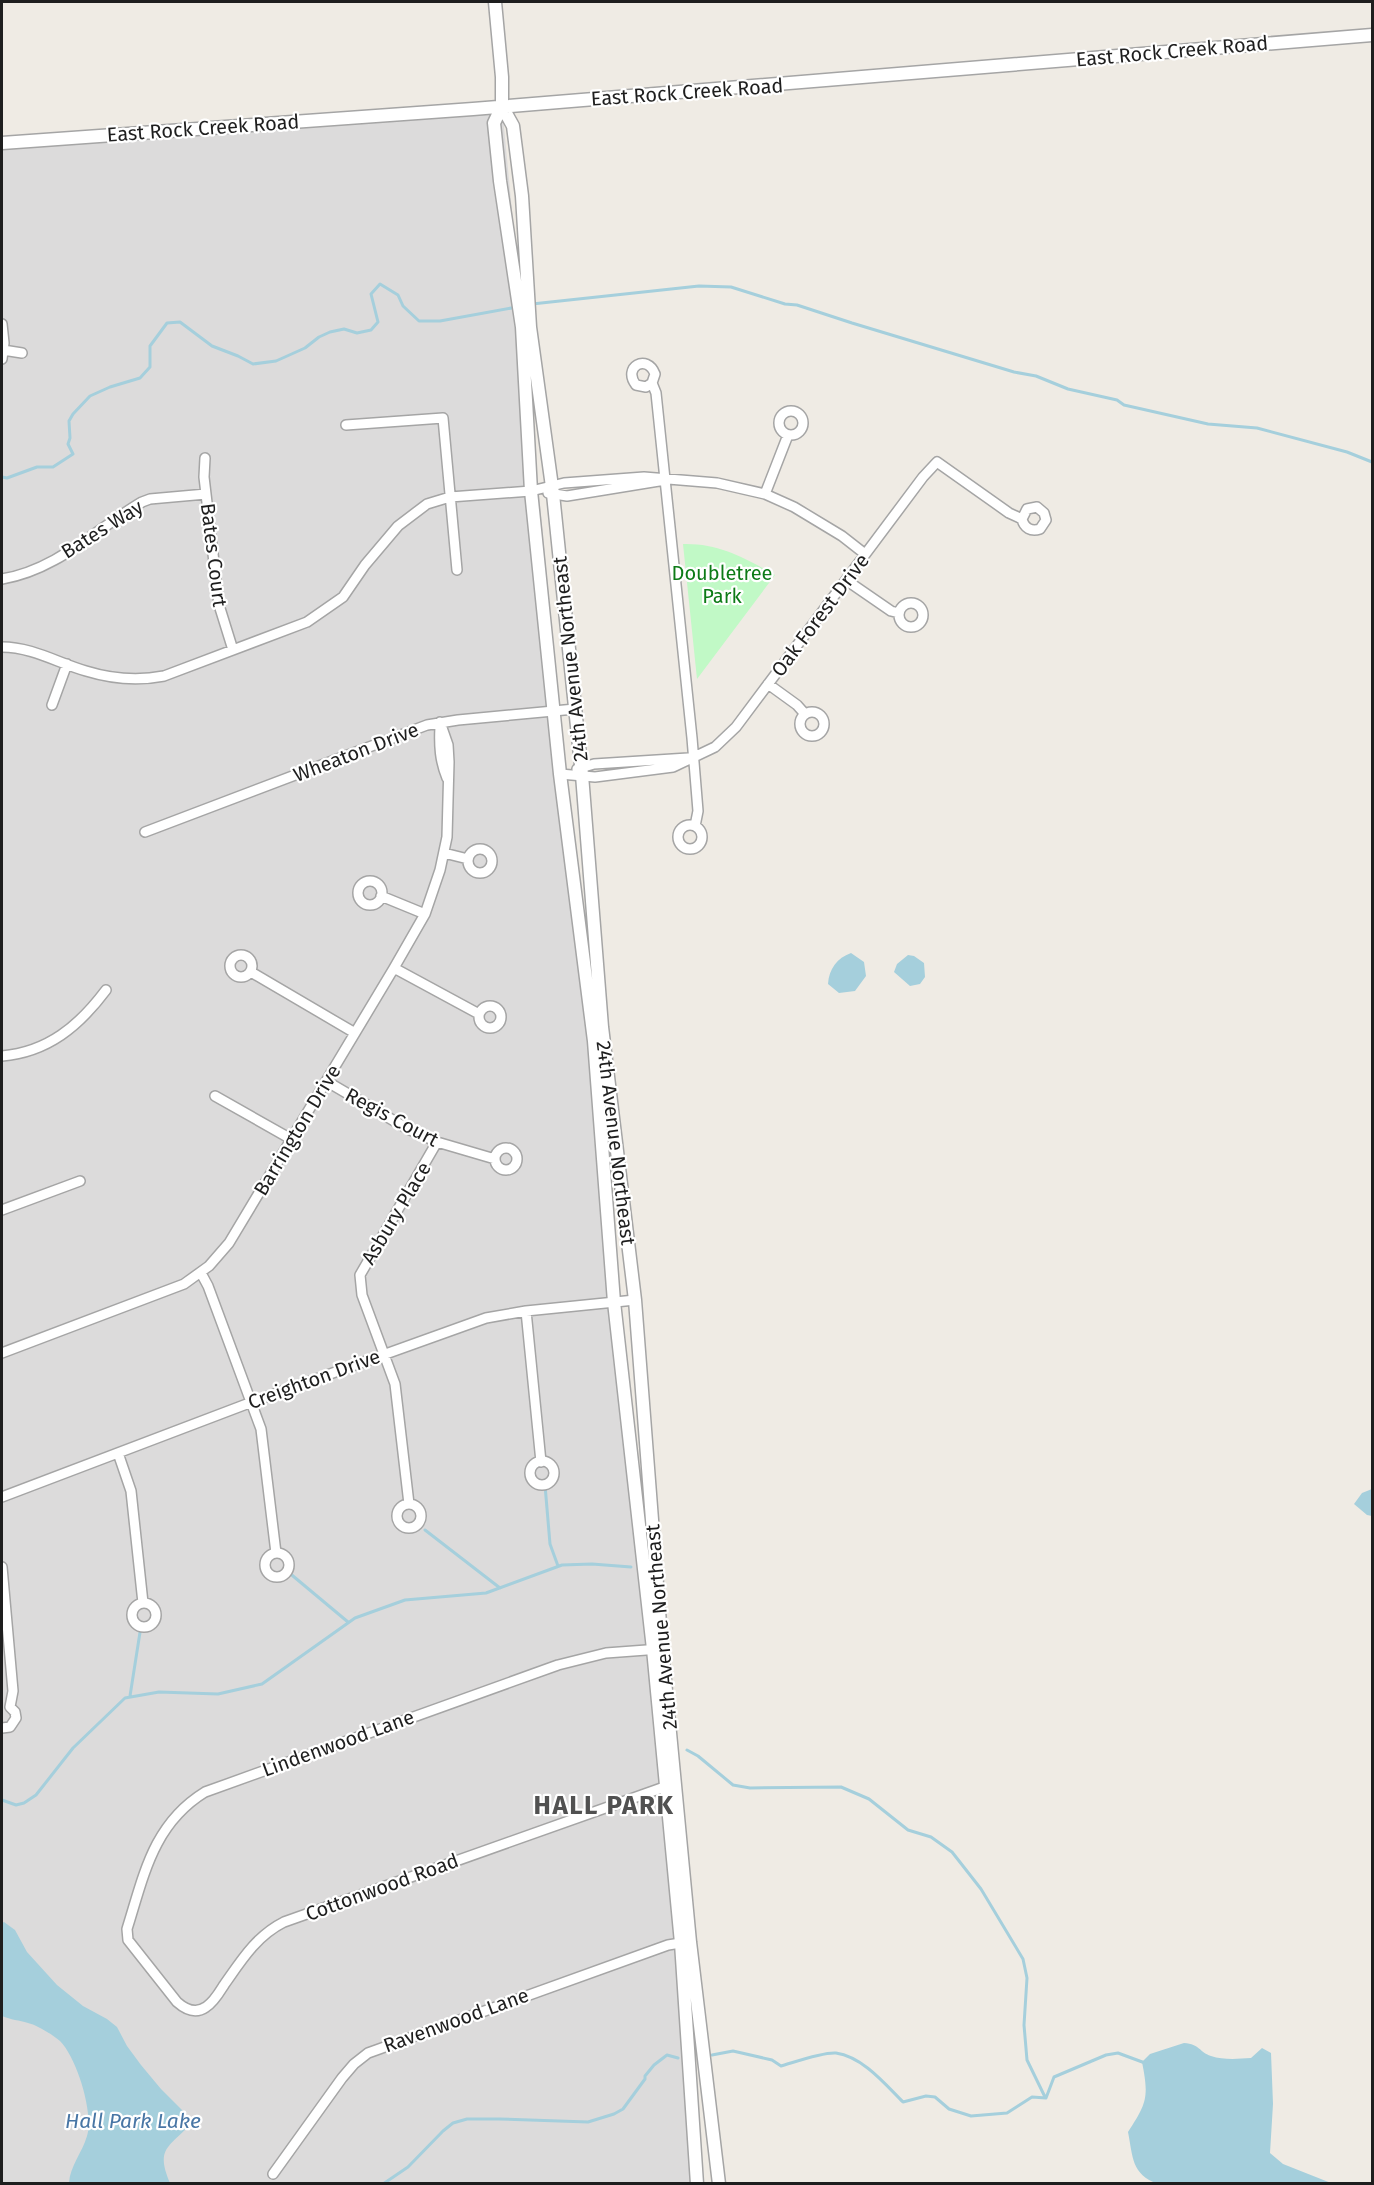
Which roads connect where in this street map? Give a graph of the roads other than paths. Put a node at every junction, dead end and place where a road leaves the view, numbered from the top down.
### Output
1 (495, 2) edge
2 (1372, 35) edge
3 (502, 106) junction
4 (2, 143) edge
5 (524, 302) junction
6 (2, 324) edge
7 (526, 328) junction
8 (22, 353) dead end
9 (2, 354) edge
10 (652, 383) dead end
11 (346, 425) dead end
12 (788, 435) dead end
13 (205, 458) dead end
14 (664, 480) junction
15 (553, 490) junction
16 (531, 491) junction
17 (206, 494) junction
18 (765, 494) junction
19 (450, 497) junction
20 (1022, 519) dead end
21 (865, 554) junction
22 (457, 570) dead end
23 (2, 579) edge
24 (846, 580) junction
25 (900, 613) dead end
26 (2, 647) edge
27 (233, 650) junction
28 (67, 664) junction
29 (768, 684) junction
30 (52, 705) dead end
31 (575, 709) junction
32 (554, 711) junction
33 (806, 714) dead end
34 (440, 722) junction
35 (694, 757) junction
36 (582, 772) junction
37 (560, 774) junction
38 (695, 826) dead end
39 (145, 832) dead end
40 (444, 853) junction
41 (468, 860) dead end
42 (381, 896) dead end
43 (424, 914) junction
44 (394, 968) junction
45 (251, 972) dead end
46 (106, 990) dead end
47 (479, 1014) dead end
48 (355, 1034) junction
49 (2, 1056) edge
50 (326, 1081) junction
51 (215, 1095) dead end
52 (291, 1138) junction
53 (437, 1142) junction
54 (495, 1159) dead end
55 (80, 1181) dead end
56 (2, 1210) edge
57 (201, 1273) junction
58 (635, 1300) junction
59 (614, 1302) junction
60 (526, 1311) junction
61 (2, 1353) edge
62 (385, 1353) junction
63 (252, 1402) junction
64 (118, 1453) junction
65 (541, 1462) dead end
66 (2, 1497) edge
67 (409, 1504) dead end
68 (276, 1553) dead end
69 (2, 1567) edge
70 (143, 1603) dead end
71 (657, 1649) junction
72 (6, 1706) edge
73 (2, 1728) edge
74 (671, 1785) junction
75 (685, 1942) junction
76 (141, 1959) joint
77 (273, 2174) dead end
78 (698, 2184) edge
79 (718, 2184) edge

1 - 3 street, 24th Avenue Northeast
2 - 3 street, East Rock Creek Road
3 - 4 street, East Rock Creek Road
3 - 5 street, 24th Avenue Northeast
3 - 5 street, 24th Avenue Northeast
5 - 7 street, 24th Avenue Northeast
6 - 9 street
7 - 15 street, 24th Avenue Northeast
7 - 16 street, 24th Avenue Northeast
8 - 9 street
10 - 14 street
11 - 19 street
12 - 18 street
13 - 17 street, Bates Court
14 - 15 street
14 - 18 street
14 - 35 street
15 - 16 street
15 - 31 street, 24th Avenue Northeast
16 - 19 street
16 - 32 street, 24th Avenue Northeast
17 - 23 street, Bates Way
17 - 27 street, Bates Court
18 - 21 street
19 - 22 street
19 - 27 street
20 - 21 street, Oak Forest Drive
21 - 24 street, Oak Forest Drive
24 - 25 street
24 - 29 street, Oak Forest Drive
26 - 28 street
27 - 28 street
28 - 30 street
29 - 33 street
29 - 35 street, Oak Forest Drive
31 - 32 street, Wheaton Drive
31 - 36 street, 24th Avenue Northeast
32 - 34 street, Wheaton Drive
32 - 37 street, 24th Avenue Northeast
34 - 39 street, Wheaton Drive
34 - 40 street, Barrington Drive
35 - 36 street, Oak Forest Drive
35 - 38 street
36 - 37 street, Oak Forest Drive
36 - 58 street, 24th Avenue Northeast
37 - 59 street, 24th Avenue Northeast
40 - 41 street
40 - 43 street, Barrington Drive
42 - 43 street
43 - 44 street, Barrington Drive
44 - 47 street
44 - 48 street, Barrington Drive
45 - 48 street
46 - 49 street
48 - 50 street, Barrington Drive
50 - 52 street, Barrington Drive
50 - 53 street, Regis Court
51 - 52 street
52 - 57 street, Barrington Drive
53 - 54 street, Regis Court
53 - 62 street, Asbury Place
55 - 56 street
57 - 61 street, Barrington Drive
57 - 63 street
58 - 59 street, Creighton Drive
58 - 71 street, 24th Avenue Northeast
59 - 60 street, Creighton Drive
59 - 71 street, 24th Avenue Northeast
60 - 62 street, Creighton Drive
60 - 65 street
62 - 63 street, Creighton Drive
62 - 67 street, Asbury Place
63 - 64 street, Creighton Drive
63 - 68 street
64 - 66 street, Creighton Drive
64 - 70 street
69 - 72 street
71 - 74 street, 24th Avenue Northeast
71 - 76 street, Lindenwood Lane
72 - 73 street
74 - 75 street, 24th Avenue Northeast
74 - 76 street, Cottonwood Road
75 - 77 street, Ravenwood Lane
75 - 78 street, 24th Avenue Northeast
75 - 79 street, 24th Avenue Northeast

